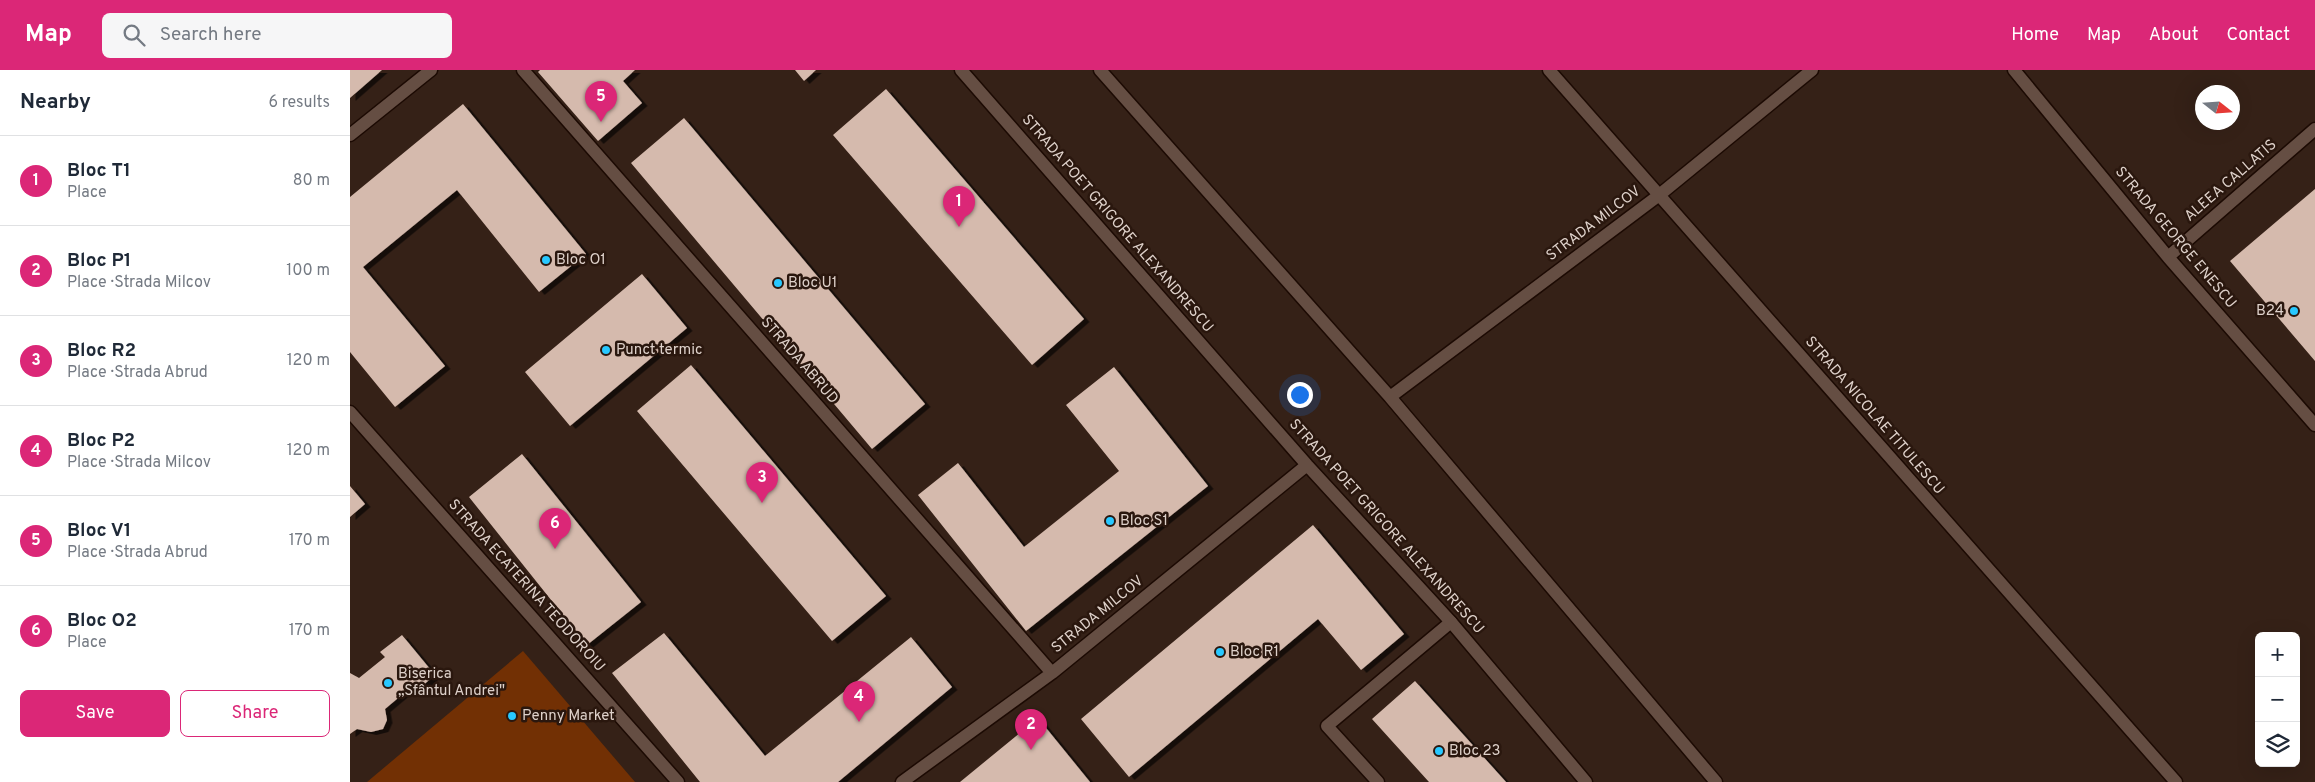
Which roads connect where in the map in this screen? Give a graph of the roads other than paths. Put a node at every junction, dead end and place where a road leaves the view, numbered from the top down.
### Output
1 (431, 70) edge
2 (523, 70) edge
3 (961, 70) edge
4 (1100, 70) edge
5 (1549, 70) edge
6 (1812, 70) edge
7 (2014, 70) edge
8 (2315, 129) edge
9 (350, 135) edge
10 (1658, 196) junction
11 (2168, 257) junction
12 (1390, 397) junction
13 (350, 412) edge
14 (2315, 425) edge
15 (1307, 465) junction
16 (1451, 622) junction
17 (1052, 673) junction
18 (678, 782) edge
19 (902, 782) edge
20 (1378, 782) edge
21 (1586, 782) edge
22 (1716, 782) edge
23 (2176, 782) edge

1 - 9 street
2 - 17 street, STRADA ABRUD
3 - 15 street, STRADA POET GRIGORE ALEXANDRESCU
4 - 12 street
5 - 10 street, STRADA NICOLAE TITULESCU
6 - 10 street, STRADA MILCOV
7 - 11 street, STRADA GEORGE ENESCU
8 - 11 street, ALEEA CALLATIS
10 - 12 street, STRADA MILCOV
10 - 23 street, STRADA NICOLAE TITULESCU
11 - 14 street, STRADA GEORGE ENESCU
12 - 22 street
13 - 18 street, STRADA ECATERINA TEODOROIU
15 - 16 street, STRADA POET GRIGORE ALEXANDRESCU
15 - 17 street, STRADA MILCOV
16 - 20 street
16 - 21 street, STRADA POET GRIGORE ALEXANDRESCU
17 - 19 street, STRADA MILCOV

